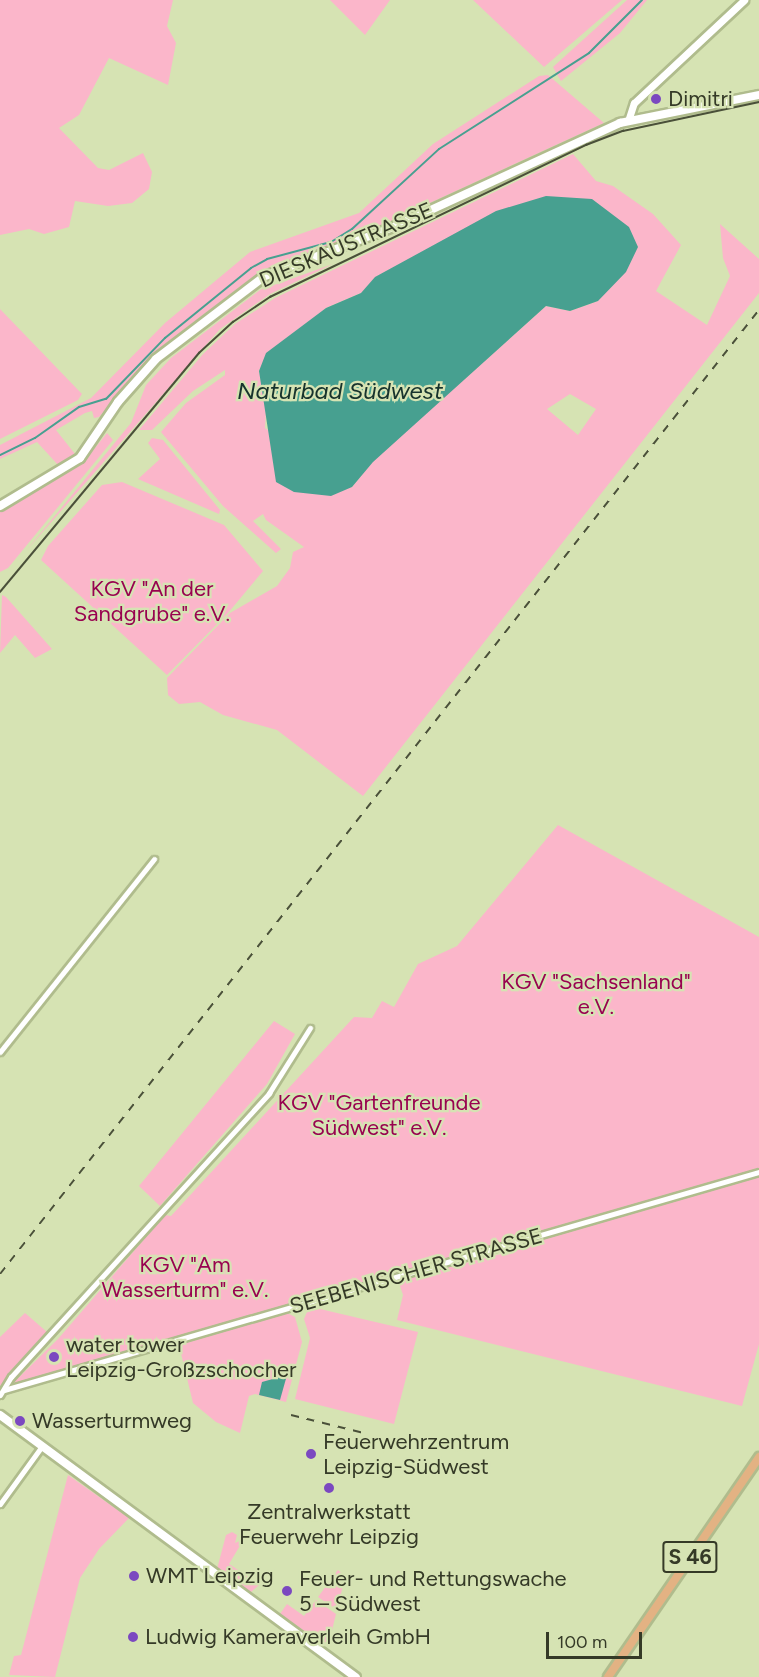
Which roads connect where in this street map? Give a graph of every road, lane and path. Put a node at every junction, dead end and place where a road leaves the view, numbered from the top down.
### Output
1 (744, 0) edge
2 (759, 95) edge
3 (628, 120) junction
4 (0, 506) edge
5 (154, 858) dead end
6 (310, 1028) dead end
7 (0, 1052) edge
8 (759, 1172) edge
9 (2, 1392) edge
10 (0, 1416) edge
11 (42, 1446) junction
12 (759, 1456) edge
13 (0, 1504) edge
14 (356, 1677) edge
15 (608, 1677) edge

1 - 3 street
2 - 3 main road, DIESKAUSTRASSE
3 - 4 main road, DIESKAUSTRASSE
5 - 7 street
6 - 9 street
8 - 9 street, SEEBENISCHER STRASSE
10 - 11 main road
11 - 13 street
11 - 14 main road
12 - 15 main road, S 46

